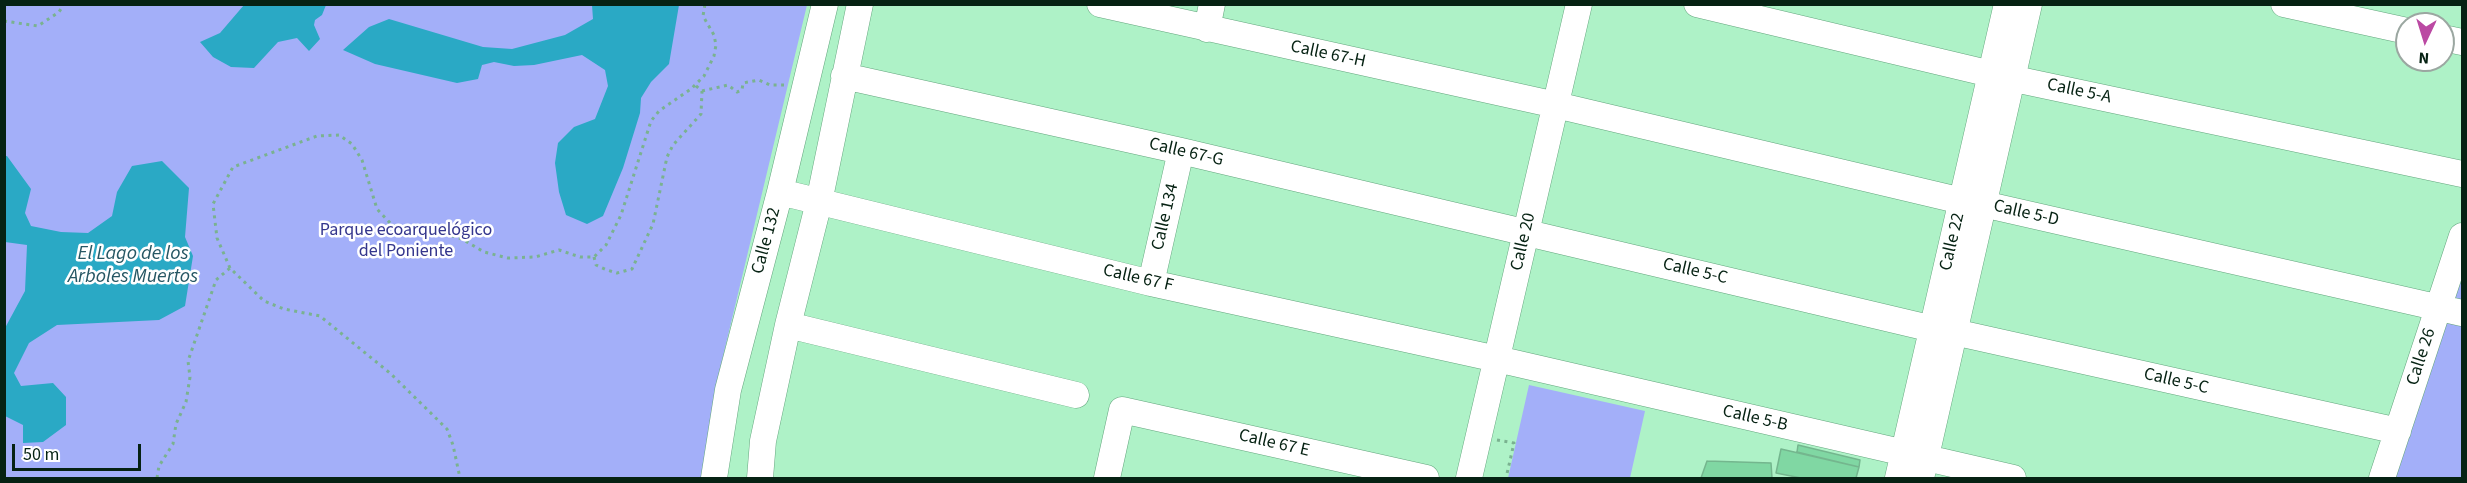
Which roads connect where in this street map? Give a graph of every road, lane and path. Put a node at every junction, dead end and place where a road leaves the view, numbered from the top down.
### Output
1 (64, 4) edge
2 (705, 4) edge
3 (825, 4) edge
4 (860, 4) edge
5 (1100, 4) edge
6 (1579, 4) edge
7 (1697, 4) edge
8 (2007, 4) edge
9 (2029, 4) edge
10 (2284, 4) edge
11 (1209, 17) edge
12 (4, 21) edge
13 (2395, 28) edge
14 (844, 76) junction
15 (2002, 76) junction
16 (695, 85) junction
17 (784, 85) dead end
18 (702, 92) junction
19 (1556, 105) junction
20 (1181, 151) junction
21 (2463, 174) edge
22 (780, 192) junction
23 (819, 202) junction
24 (1973, 203) junction
25 (1526, 232) junction
26 (2463, 236) edge
27 (594, 257) junction
28 (230, 268) junction
29 (1151, 283) junction
30 (2451, 310) edge
31 (788, 326) junction
32 (1943, 331) junction
33 (1497, 359) junction
34 (1076, 395) dead end
35 (2398, 431) junction
36 (1493, 439) dead end
37 (1917, 464) edge
38 (157, 478) edge
39 (460, 478) edge
40 (714, 478) edge
41 (760, 478) edge
42 (1107, 478) edge
43 (1426, 478) edge
44 (1469, 478) edge
45 (1506, 478) edge
46 (1898, 478) edge
47 (2013, 478) edge
48 (2382, 478) edge

1 - 12 path
2 - 16 path
3 - 22 street, Calle 132
4 - 14 street
5 - 11 street, Calle 67-H
6 - 19 street, Calle 20
7 - 15 street, Calle 5-A
8 - 15 street, Calle 22
9 - 15 street, Calle 22
10 - 13 street
11 - 19 street, Calle 67-H
14 - 20 street, Calle 67-G
14 - 23 street
15 - 21 street, Calle 5-A
15 - 24 street, Calle 22
16 - 18 path
16 - 27 path
17 - 18 path
18 - 27 path
19 - 24 street, Calle 5-D
19 - 25 street, Calle 20
20 - 25 street, Calle 67-G
20 - 29 street, Calle 134
22 - 23 street, Calle 67 F
22 - 40 street, Calle 132
23 - 29 street, Calle 67 F
23 - 31 street
24 - 30 street, Calle 5-D
24 - 32 street, Calle 22
25 - 32 street, Calle 5-C
25 - 33 street, Calle 20
26 - 30 street, Calle 26
27 - 28 path
28 - 38 path
28 - 39 path
29 - 33 street, Calle 67 F
30 - 35 street, Calle 26
31 - 34 street
31 - 41 street
32 - 35 street, Calle 5-C
32 - 37 street, Calle 22
33 - 37 street, Calle 5-B
33 - 44 street, Calle 20
35 - 48 street, Calle 26
36 - 45 path
37 - 46 street, Calle 22
37 - 47 street, Calle 5-B
42 - 43 street, Calle 67 E

